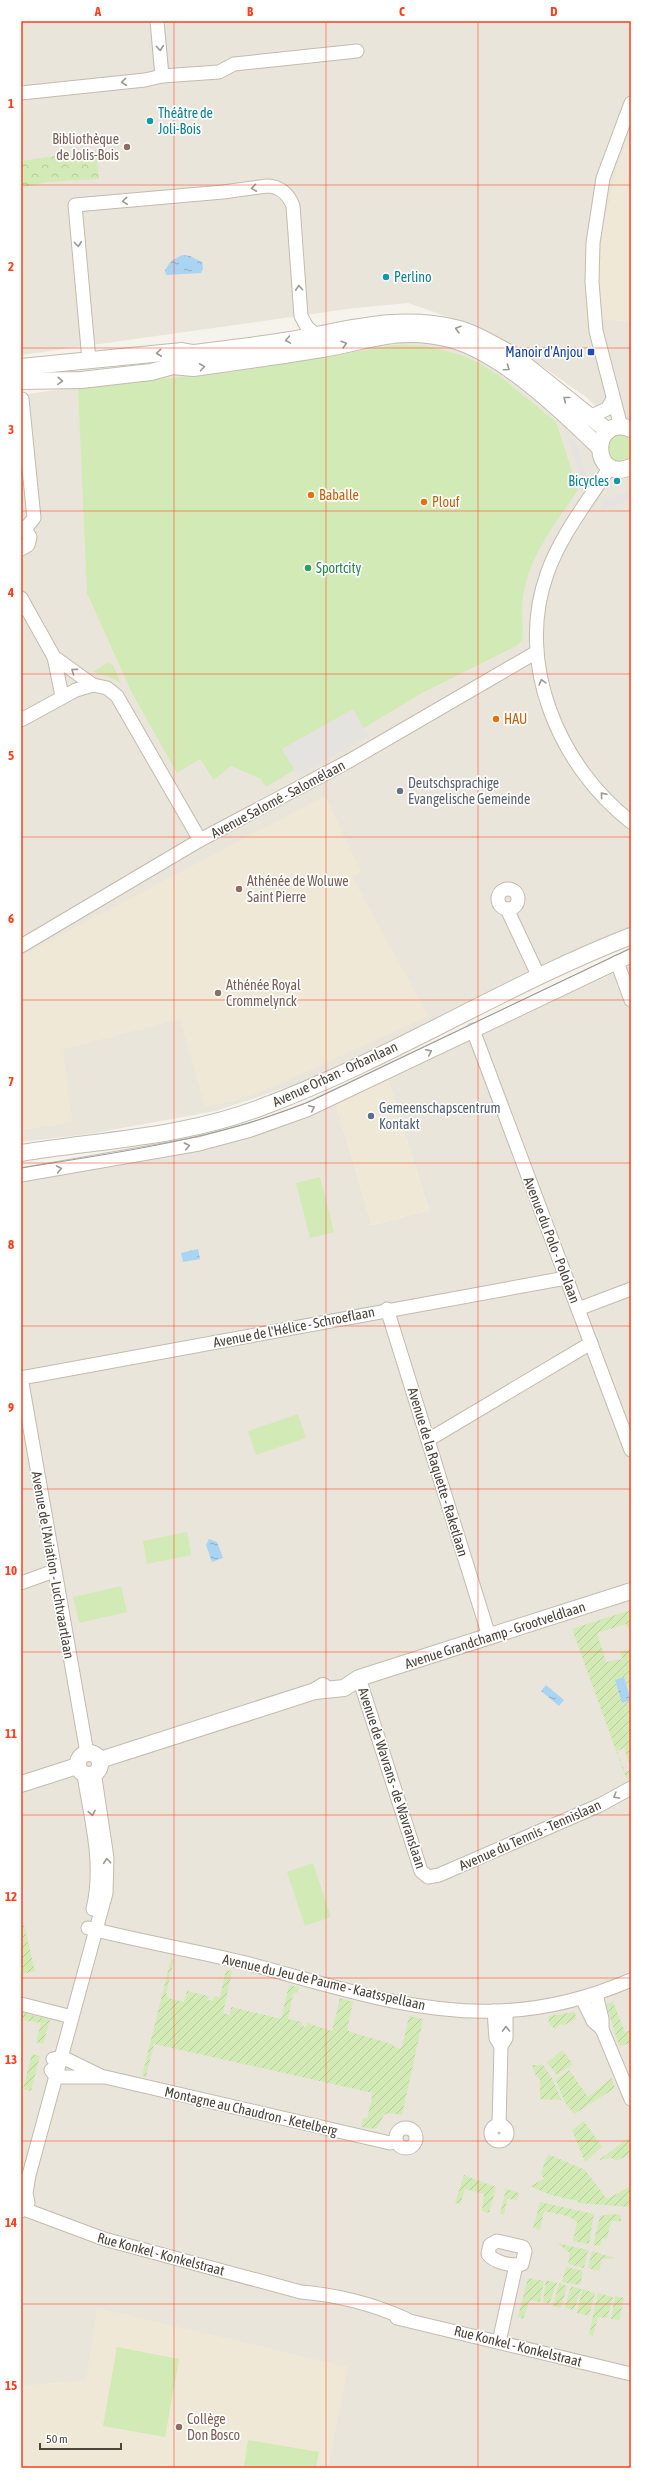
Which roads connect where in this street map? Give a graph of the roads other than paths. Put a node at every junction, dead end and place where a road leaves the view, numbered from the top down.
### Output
1 (157, 21) edge
2 (357, 51) dead end
3 (162, 76) junction
4 (21, 93) edge
5 (631, 103) edge
6 (316, 335) junction
7 (89, 360) junction
8 (21, 367) edge
9 (21, 381) edge
10 (22, 399) edge
11 (613, 399) junction
12 (589, 417) junction
13 (620, 429) edge
14 (599, 447) junction
15 (610, 467) junction
16 (631, 468) edge
17 (23, 528) edge
18 (21, 550) edge
19 (21, 598) edge
20 (536, 653) junction
21 (54, 657) junction
22 (93, 685) junction
23 (62, 696) junction
24 (21, 720) edge
25 (631, 822) edge
26 (200, 840) junction
27 (507, 909) dead end
28 (631, 936) edge
29 (21, 946) edge
30 (631, 956) edge
31 (617, 962) junction
32 (539, 977) junction
33 (631, 1000) edge
34 (473, 1030) junction
35 (21, 1153) edge
36 (21, 1175) edge
37 (566, 1278) junction
38 (631, 1289) edge
39 (387, 1309) junction
40 (578, 1309) junction
41 (591, 1343) junction
42 (21, 1378) edge
43 (428, 1440) junction
44 (631, 1450) edge
45 (54, 1571) junction
46 (21, 1583) edge
47 (631, 1592) edge
48 (489, 1636) junction
49 (359, 1678) junction
50 (89, 1765) junction
51 (21, 1784) edge
52 (631, 1788) edge
53 (428, 1877) joint
54 (92, 1929) junction
55 (631, 1980) edge
56 (596, 1994) junction
57 (582, 1998) junction
58 (21, 2004) edge
59 (500, 2011) junction
60 (69, 2016) junction
61 (602, 2029) junction
62 (55, 2065) junction
63 (105, 2077) junction
64 (631, 2099) edge
65 (499, 2125) dead end
66 (396, 2141) dead end
67 (21, 2178) edge
68 (22, 2209) edge
69 (516, 2265) dead end
70 (499, 2342) junction
71 (631, 2374) edge

1 -> 3 street
2 - 3 street
3 -> 4 street
5 - 11 street
6 -> 7 street
6 -> 7 street
12 -> 6 street
7 - 8 street
9 -> 14 street
10 - 17 street
11 - 12 street
11 - 13 street
12 - 13 street
13 - 14 street
14 - 15 street
15 - 16 street
15 - 20 street
17 - 18 street
19 - 21 street
25 -> 20 street
20 - 26 street, Avenue Salomé - Salomélaan
22 -> 21 street
21 - 23 street
22 - 23 street
22 - 26 street
23 - 24 street
26 - 29 street, Avenue Salomé - Salomélaan
27 - 32 street
28 - 32 street, Avenue Orban - Orbanlaan
30 - 31 street, Avenue Orban - Orbanlaan
31 - 33 street
31 - 34 street, Avenue Orban - Orbanlaan
32 - 35 street, Avenue Orban - Orbanlaan
36 -> 34 street, Avenue Orban - Orbanlaan
34 - 37 street, Avenue du Polo - Pololaan
37 - 39 street, Avenue de l'Hélice - Schroeflaan
37 - 40 street, Avenue du Polo - Pololaan
38 - 40 street
39 - 42 street, Avenue de l'Hélice - Schroeflaan
39 - 43 street, Avenue de la Raquette - Raketlaan
40 - 41 street, Avenue du Polo - Pololaan
41 - 43 street
41 - 44 street, Avenue du Polo - Pololaan
42 - 45 street, Avenue de l'Aviation - Luchtvaartlaan
43 - 48 street, Avenue de la Raquette - Raketlaan
45 - 46 street
45 - 50 street, Avenue de l'Aviation - Luchtvaartlaan
47 - 48 street, Avenue Grandchamp - Grootveldlaan
48 - 49 street, Avenue Grandchamp - Grootveldlaan
49 - 50 street, Avenue Grandchamp - Grootveldlaan
49 - 53 street, Avenue de Wavrans - de Wavranslaan
50 - 51 street, Avenue Grandchamp - Grootveldlaan
50 - 54 street, Avenue de l'Aviation - Luchtvaartlaan
52 -> 53 street, Avenue du Tennis - Tennislaan
54 - 59 street, Avenue du Jeu de Paume - Kaatsspellaan
54 - 60 street, Avenue de l'Aviation - Luchtvaartlaan
55 - 56 street, Avenue du Jeu de Paume - Kaatsspellaan
56 - 57 street, Avenue du Jeu de Paume - Kaatsspellaan
56 - 61 street
57 - 59 street, Avenue du Jeu de Paume - Kaatsspellaan
57 - 61 street
58 - 60 street
59 - 65 street
60 - 62 street, Avenue de l'Aviation - Luchtvaartlaan
61 - 64 street
62 - 63 street, Montagne au Chaudron - Ketelberg
62 - 63 street, Montagne au Chaudron - Ketelberg
62 - 67 street
62 - 68 street
63 - 66 street, Montagne au Chaudron - Ketelberg
68 - 70 street, Rue Konkel - Konkelstraat
69 - 70 street
70 - 71 street, Rue Konkel - Konkelstraat

